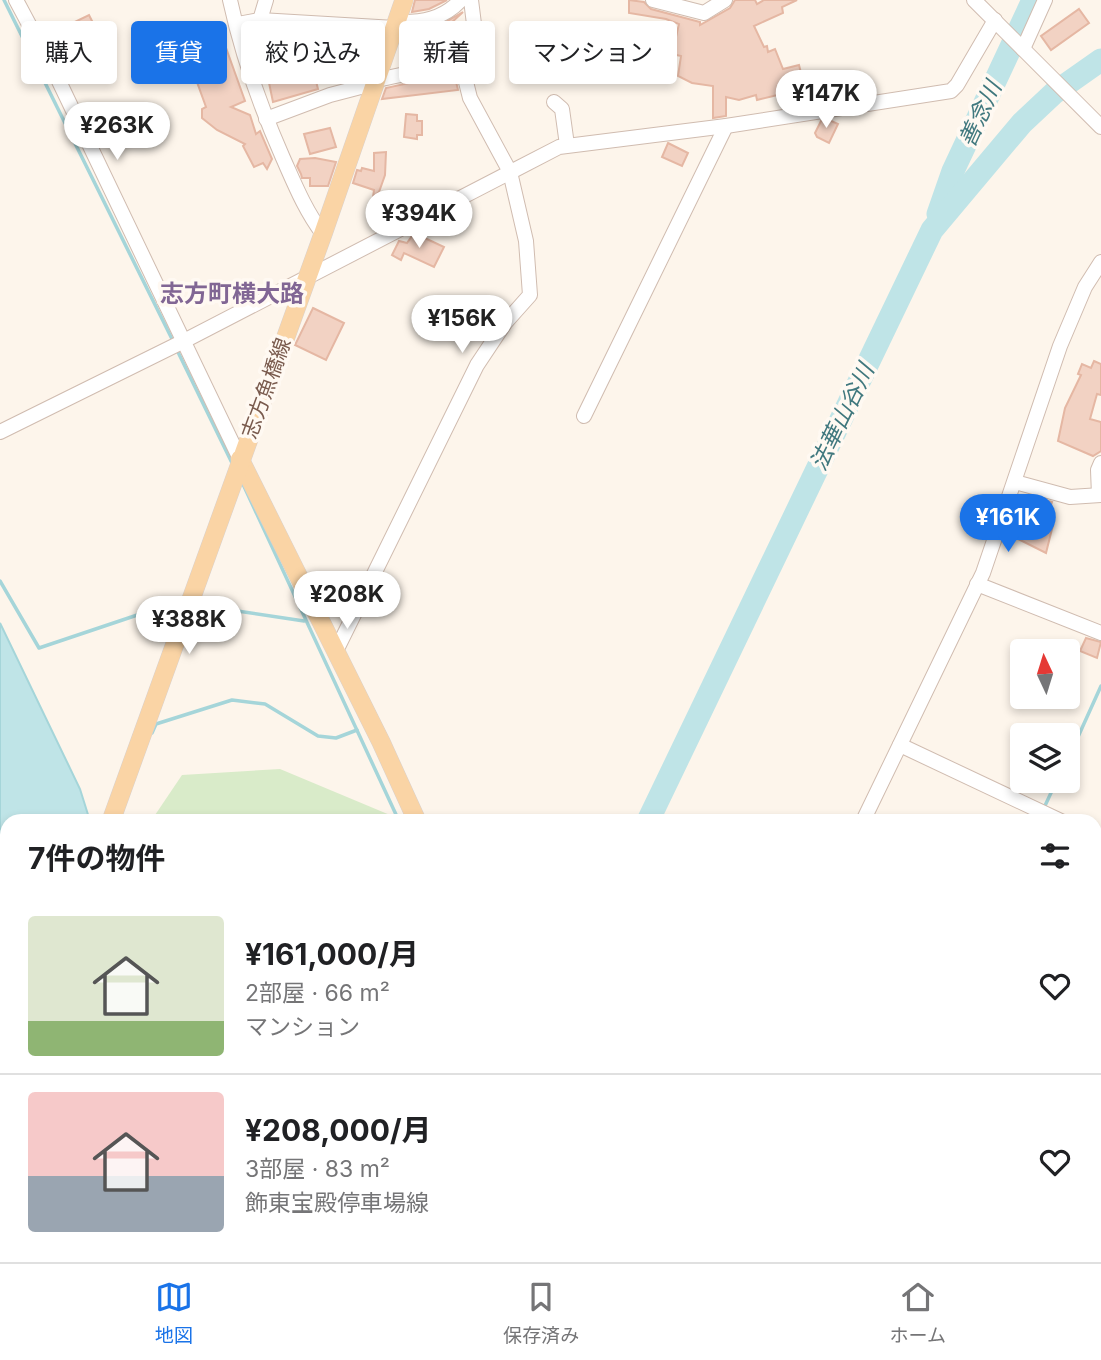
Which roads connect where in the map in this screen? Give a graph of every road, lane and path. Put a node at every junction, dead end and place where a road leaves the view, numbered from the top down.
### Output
1 (16, 0) edge
2 (230, 0) edge
3 (266, 0) edge
4 (404, 0) edge
5 (461, 0) edge
6 (471, 0) edge
7 (653, 0) edge
8 (725, 0) edge
9 (974, 0) edge
10 (1045, 0) edge
11 (708, 4) edge
12 (260, 20) junction
13 (474, 21) edge
14 (238, 24) junction
15 (999, 24) junction
16 (396, 25) junction
17 (1022, 47) junction
18 (385, 56) edge
19 (367, 84) edge
20 (375, 84) edge
21 (466, 84) edge
22 (554, 102) dead end
23 (265, 119) junction
24 (726, 126) junction
25 (1101, 127) edge
26 (567, 145) junction
27 (510, 172) junction
28 (323, 234) junction
29 (1101, 262) edge
30 (307, 277) junction
31 (176, 344) junction
32 (584, 416) dead end
33 (0, 432) edge
34 (1101, 463) edge
35 (237, 468) junction
36 (1015, 482) junction
37 (1100, 495) edge
38 (977, 584) junction
39 (1101, 633) edge
40 (336, 650) junction
41 (900, 745) junction
42 (113, 814) edge
43 (414, 814) edge
44 (866, 814) edge
45 (1046, 814) edge

1 - 31 street
2 - 14 street
3 - 12 street
4 - 16 main road, 志方魚橋線
5 - 16 street
6 - 13 street
7 - 11 street
8 - 11 street
9 - 15 street
10 - 17 street
12 - 14 street
12 - 16 street
14 - 23 street
15 - 17 street
15 - 24 street
16 - 18 main road, 志方魚橋線
17 - 25 street
19 - 23 street
20 - 28 main road, 志方魚橋線
21 - 27 street
22 - 26 street
23 - 28 street
24 - 26 street
24 - 32 street
26 - 27 street
27 - 30 street
27 - 40 street
28 - 30 main road, 志方魚橋線
29 - 36 street
30 - 31 street
30 - 35 main road, 志方魚橋線
31 - 33 street
31 - 35 street
34 - 37 street
35 - 40 main road
35 - 42 main road, 志方魚橋線
36 - 37 street
36 - 38 street
38 - 39 street
38 - 41 street
40 - 43 main road
41 - 44 street
41 - 45 street

